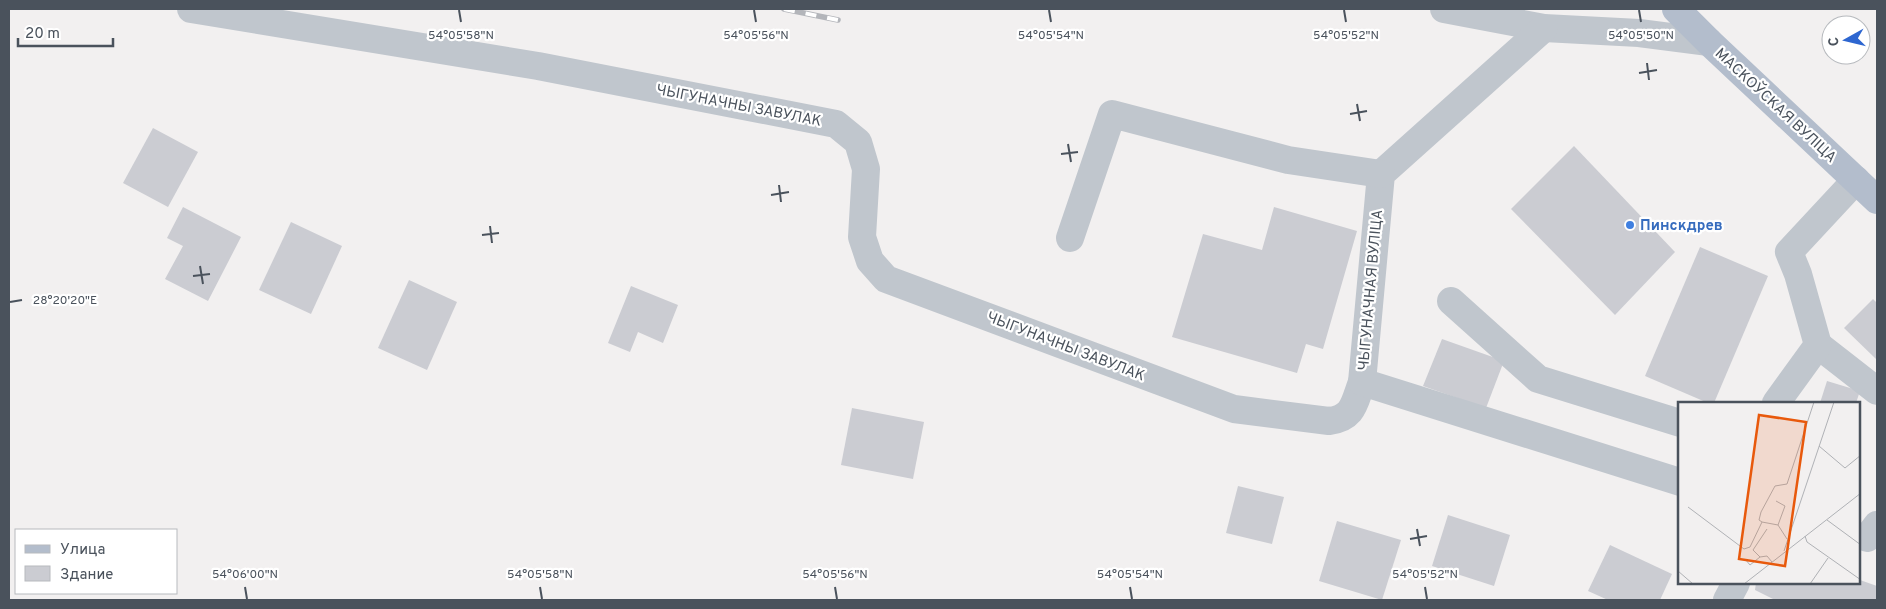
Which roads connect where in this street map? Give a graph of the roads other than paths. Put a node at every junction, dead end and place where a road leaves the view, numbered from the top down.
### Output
1 (191, 9) edge
2 (1444, 9) edge
3 (1676, 9) edge
4 (1544, 28) junction
5 (1709, 42) junction
6 (1380, 174) junction
7 (1856, 180) junction
8 (1877, 200) edge
9 (1070, 238) dead end
10 (1451, 300) dead end
11 (1818, 345) junction
12 (1362, 382) junction
13 (1877, 391) edge
14 (1777, 402) edge
15 (1678, 422) edge
16 (1678, 481) edge
17 (1735, 584) edge
18 (1727, 600) edge

1 - 12 street, ЧЫГУНАЧНЫ ЗАВУЛАК
2 - 4 street
3 - 5 main road, МАСКОЎСКАЯ ВУЛІЦА
4 - 5 street
4 - 6 street
5 - 7 main road, МАСКОЎСКАЯ ВУЛІЦА
6 - 9 street
6 - 12 street, ЧЫГУНАЧНАЯ ВУЛІЦА
7 - 8 main road, МАСКОЎСКАЯ ВУЛІЦА
7 - 11 street
10 - 15 street
11 - 13 street
11 - 14 street
12 - 16 street, ЧЫГУНАЧНАЯ ВУЛІЦА
17 - 18 street

